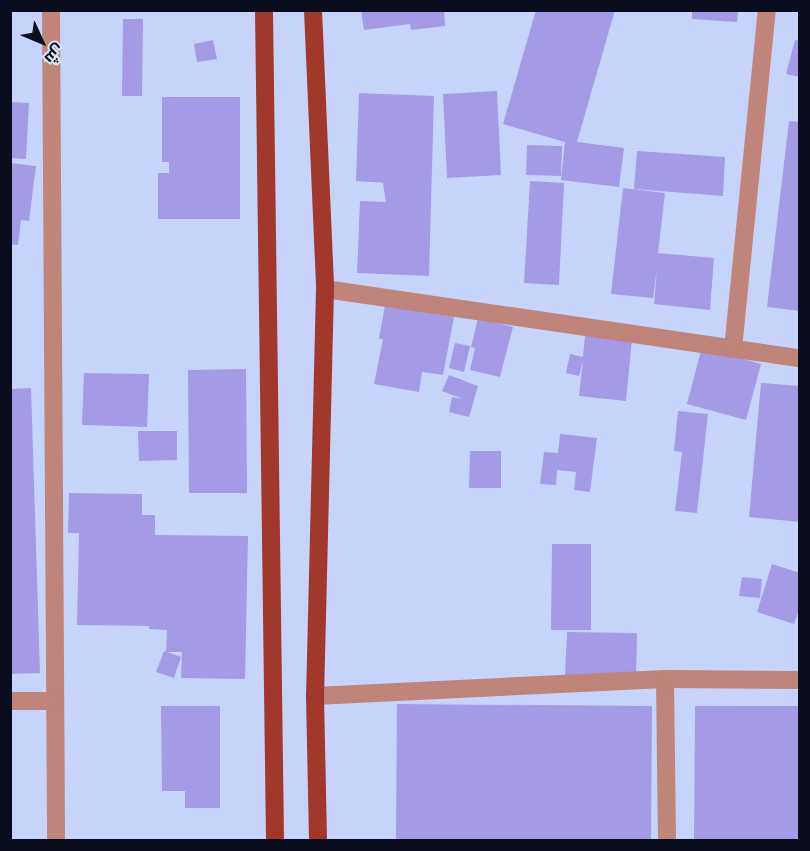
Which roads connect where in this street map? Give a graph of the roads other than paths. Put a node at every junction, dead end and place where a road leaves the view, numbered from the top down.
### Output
1 (51, 10) edge
2 (264, 10) edge
3 (313, 10) edge
4 (767, 10) edge
5 (325, 289) junction
6 (733, 349) junction
7 (800, 358) edge
8 (665, 678) junction
9 (800, 680) edge
10 (315, 696) junction
11 (10, 701) edge
12 (55, 701) junction
13 (56, 840) edge
14 (275, 840) edge
15 (318, 840) edge
16 (667, 840) edge

1 - 12 street
2 - 14 main road
3 - 5 main road
4 - 6 street
5 - 6 street
5 - 10 main road
6 - 7 street
8 - 9 street
8 - 10 street
8 - 16 street
10 - 15 main road
11 - 12 street
12 - 13 street

